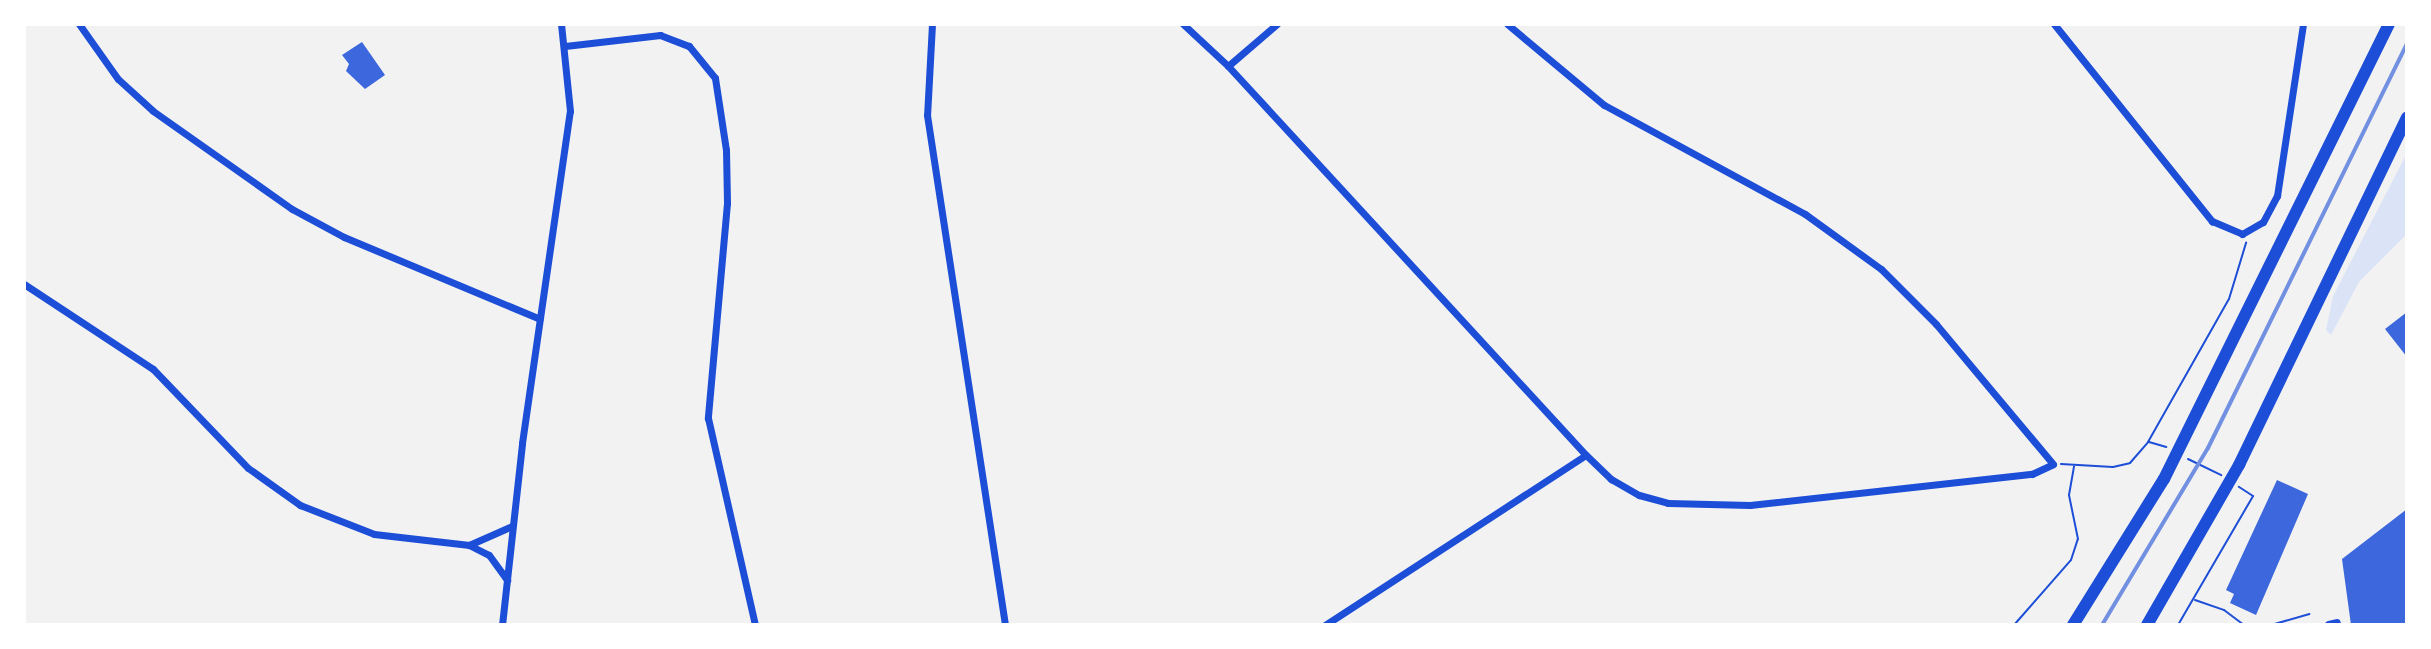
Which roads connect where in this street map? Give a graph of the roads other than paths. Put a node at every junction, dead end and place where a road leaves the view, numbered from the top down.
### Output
1 (79, 24) edge
2 (561, 24) edge
3 (932, 24) edge
4 (1183, 24) edge
5 (1277, 24) edge
6 (1507, 24) edge
7 (2054, 24) edge
8 (2303, 24) edge
9 (2389, 24) edge
10 (565, 46) junction
11 (1228, 66) junction
12 (2407, 118) edge
13 (24, 284) edge
14 (540, 319) junction
15 (1586, 455) junction
16 (512, 526) junction
17 (469, 545) junction
18 (507, 580) junction
19 (502, 625) edge
20 (755, 625) edge
21 (1005, 625) edge
22 (1325, 625) edge
23 (2073, 625) edge
24 (2147, 625) edge

1 - 14 street
2 - 10 street
3 - 21 street
4 - 11 street
5 - 11 street
6 - 15 street
7 - 8 street
9 - 23 highway
10 - 14 street
10 - 20 street
11 - 15 street
12 - 24 highway
13 - 17 street
14 - 16 street
15 - 22 street
16 - 17 street
16 - 18 street
17 - 18 street
18 - 19 street

